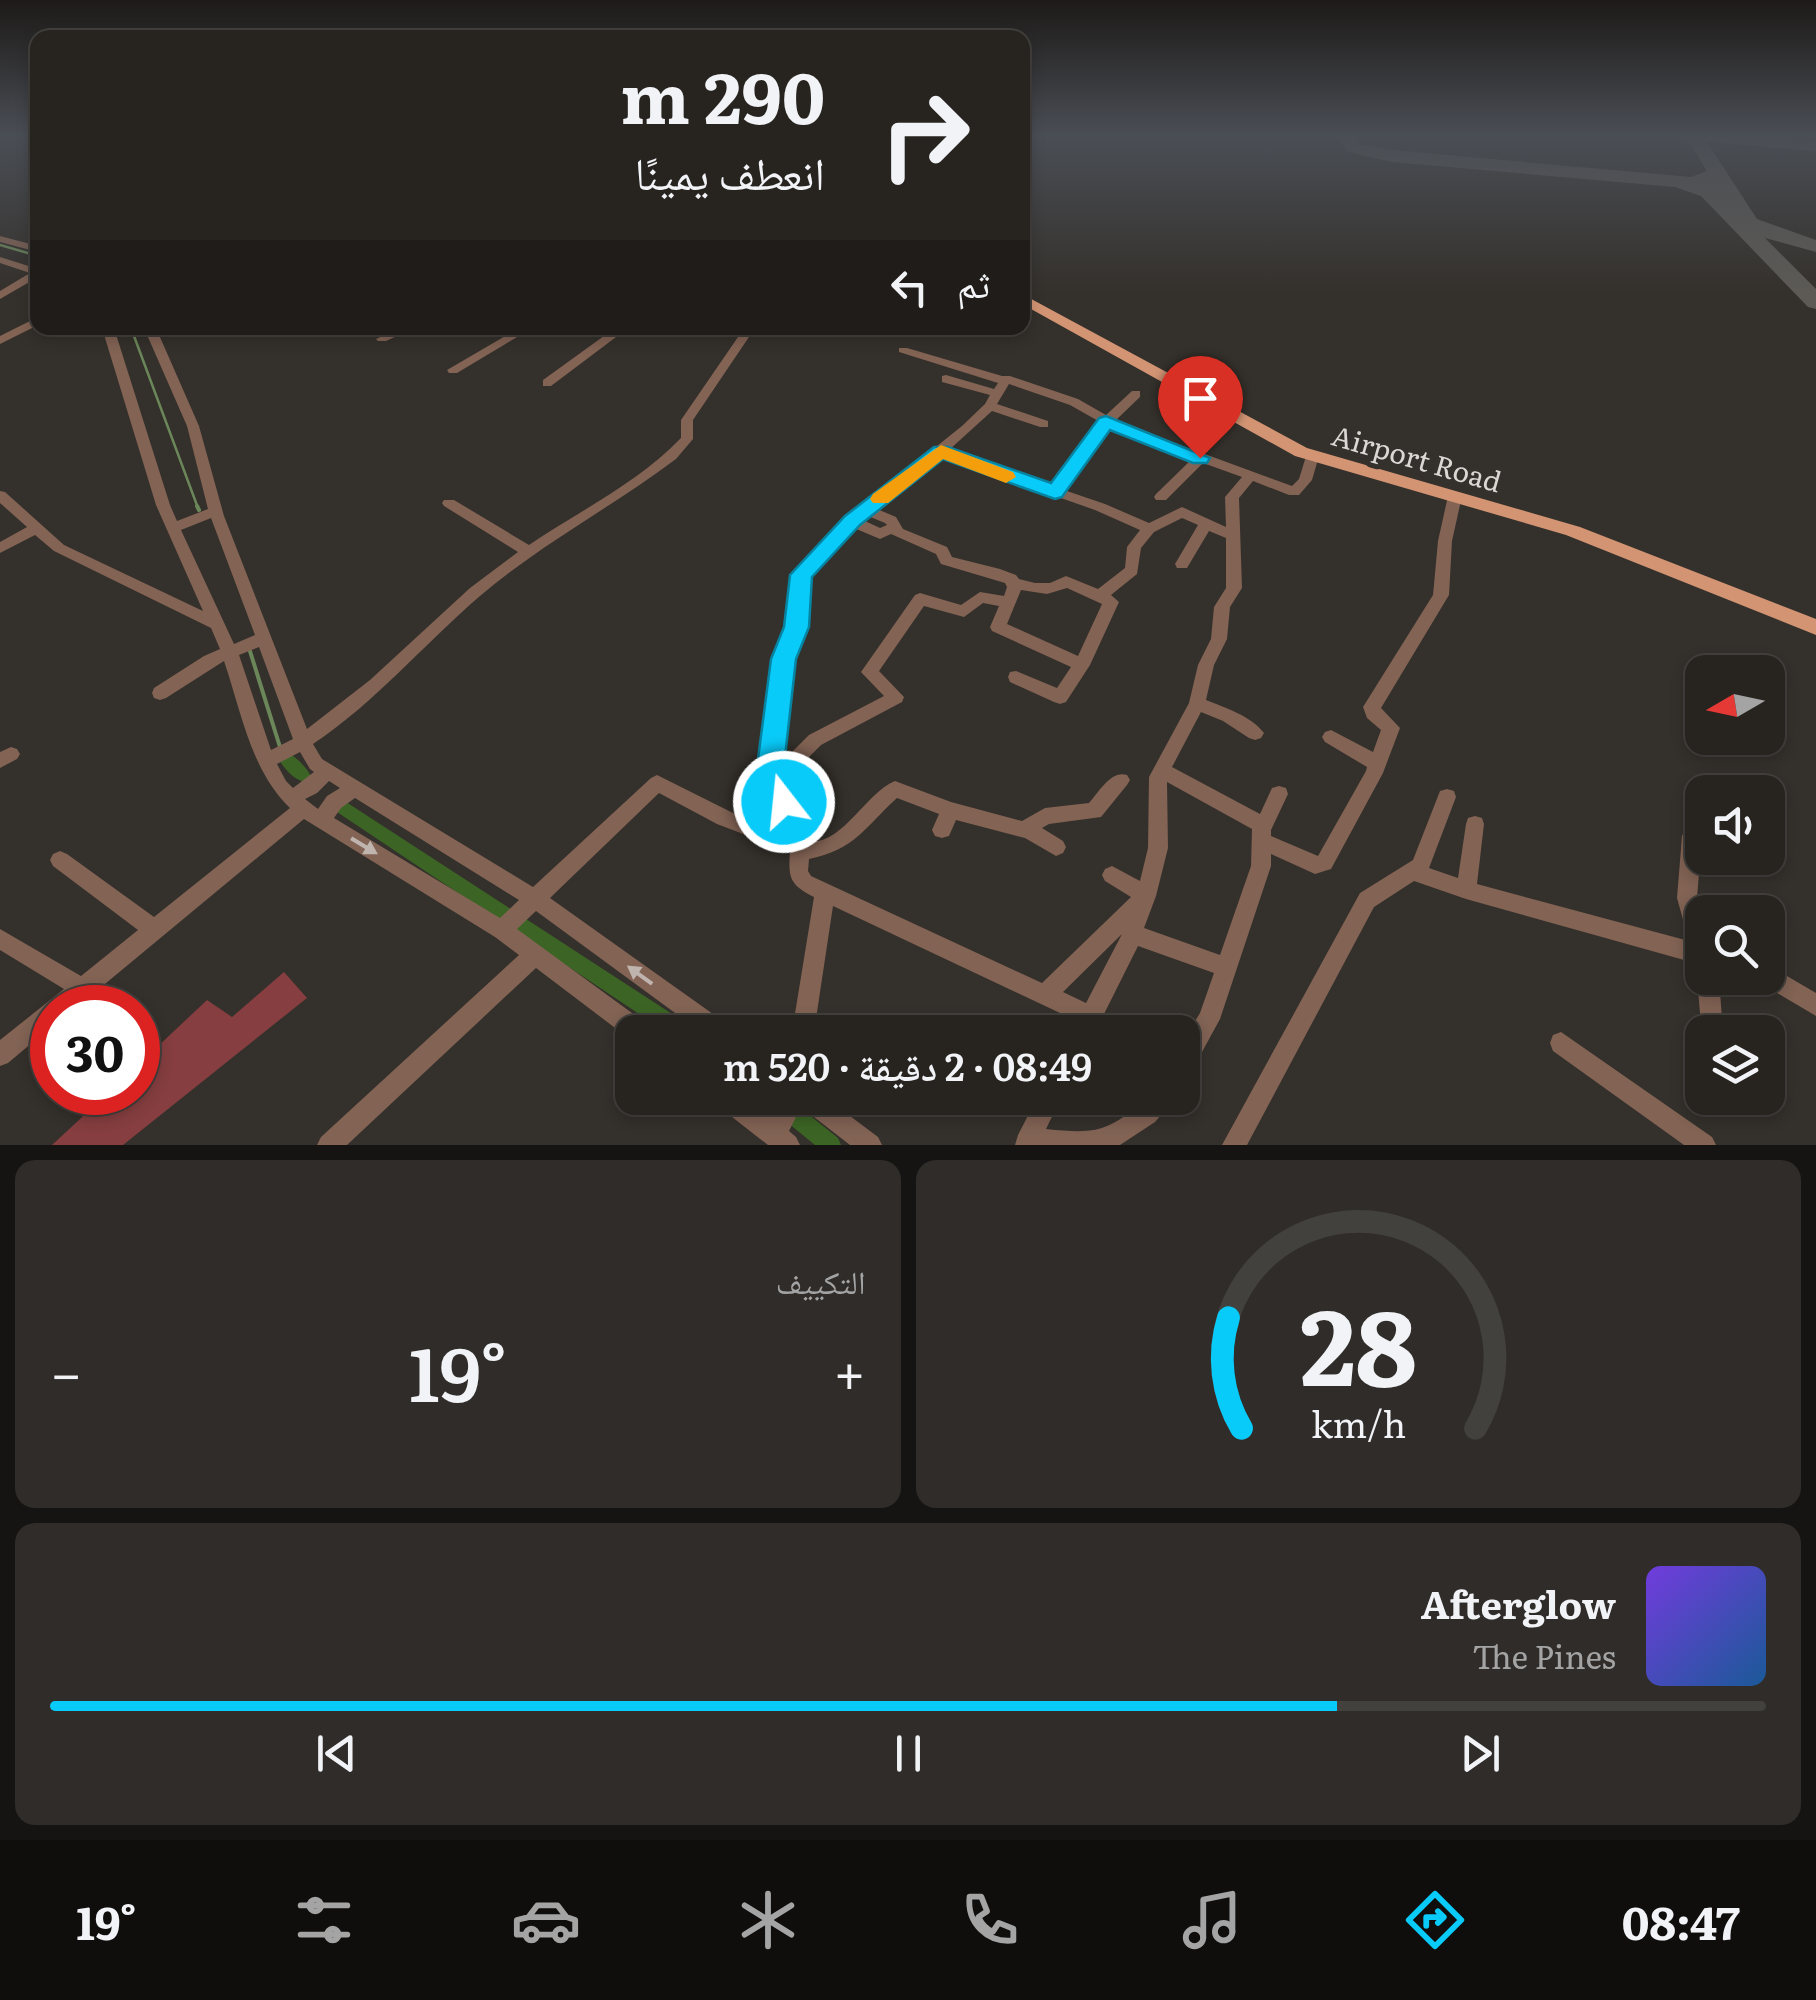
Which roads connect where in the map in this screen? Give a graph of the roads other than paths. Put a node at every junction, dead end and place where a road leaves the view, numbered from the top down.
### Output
1 (0, 238) edge
2 (30, 247) edge
3 (0, 260) edge
4 (30, 268) edge
5 (30, 274) edge
6 (0, 296) edge
7 (1030, 299) edge
8 (1030, 300) edge
9 (30, 324) edge
10 (110, 335) edge
11 (153, 335) edge
12 (390, 335) edge
13 (514, 335) edge
14 (612, 335) edge
15 (744, 335) edge
16 (382, 338) dead end
17 (0, 341) edge
18 (903, 350) dead end
19 (453, 370) dead end
20 (946, 378) dead end
21 (547, 383) dead end
22 (997, 393) junction
23 (1136, 394) dead end
24 (1106, 422) junction
25 (1044, 424) dead end
26 (941, 452) junction
27 (1312, 456) junction
28 (1200, 458) junction
29 (1347, 462) junction
30 (1250, 476) junction
31 (1046, 494) junction
32 (0, 495) edge
33 (1456, 496) junction
34 (1162, 497) dead end
35 (449, 503) dead end
36 (867, 510) junction
37 (216, 511) junction
38 (1112, 512) junction
39 (852, 520) junction
40 (1206, 524) junction
41 (1100, 525) dead end
42 (172, 528) junction
43 (893, 528) junction
44 (34, 529) junction
45 (1149, 529) junction
46 (1233, 536) junction
47 (0, 548) edge
48 (530, 552) junction
49 (1182, 564) dead end
50 (1014, 583) junction
51 (1100, 596) junction
52 (1008, 602) junction
53 (1816, 618) edge
54 (218, 624) junction
55 (1816, 628) edge
56 (264, 638) junction
57 (230, 653) junction
58 (1082, 666) junction
59 (1016, 677) dead end
60 (160, 693) dead end
61 (1196, 703) junction
62 (1254, 733) dead end
63 (1331, 737) dead end
64 (304, 744) junction
65 (266, 761) junction
66 (1378, 764) junction
67 (1161, 770) junction
68 (326, 772) junction
69 (782, 773) junction
70 (1121, 780) dead end
71 (354, 790) junction
72 (1279, 794) dead end
73 (1447, 797) dead end
74 (305, 809) junction
75 (950, 810) junction
76 (1474, 824) dead end
77 (942, 830) dead end
78 (1026, 830) junction
79 (763, 833) junction
80 (1262, 833) junction
81 (1056, 846) dead end
82 (801, 852) junction
83 (60, 860) dead end
84 (1414, 872) junction
85 (1112, 875) dead end
86 (1466, 890) junction
87 (825, 892) junction
88 (1146, 896) junction
89 (535, 899) junction
90 (154, 930) junction
91 (502, 930) junction
92 (1132, 934) junction
93 (0, 938) edge
94 (1685, 948) edge
95 (536, 955) junction
96 (1226, 966) junction
97 (77, 985) edge
98 (86, 985) edge
99 (1785, 986) edge
100 (1046, 994) junction
101 (1816, 1005) edge
102 (616, 1015) edge
103 (695, 1015) edge
104 (806, 1015) edge
105 (1074, 1015) edge
106 (1093, 1015) edge
107 (30, 1030) edge
108 (1200, 1037) edge
109 (1561, 1043) dead end
110 (0, 1055) edge
111 (749, 1115) edge
112 (788, 1115) edge
113 (830, 1115) edge
114 (1040, 1115) edge
115 (1140, 1115) edge
116 (781, 1139) edge
117 (1026, 1142) edge
118 (330, 1145) edge
119 (870, 1145) edge
120 (1086, 1145) edge
121 (1234, 1145) edge
122 (1704, 1145) edge

1 - 2 street
3 - 4 street
5 - 6 street
7 - 29 main road, Airport Road
8 - 27 main road, Airport Road
9 - 17 street
10 - 42 street
11 - 37 street
12 - 16 street
13 - 19 street
14 - 21 street
15 - 48 street
18 - 22 street
20 - 22 street
22 - 24 street
22 - 25 street
22 - 26 street
23 - 24 street
24 - 28 street
24 - 31 street
26 - 31 street
26 - 36 street
27 - 29 main road, Airport Road
27 - 30 street
28 - 30 street
28 - 34 street
29 - 33 main road, Airport Road
29 - 53 main road, Airport Road
30 - 46 street
31 - 38 street
32 - 44 street
33 - 55 main road, Airport Road
33 - 66 street
35 - 48 street
36 - 39 street
36 - 43 street
37 - 42 street
37 - 56 street
38 - 41 street
38 - 45 street
39 - 43 street
39 - 69 street
40 - 45 street
40 - 46 street
40 - 49 street
42 - 54 street
43 - 50 street
44 - 47 street
44 - 54 street
45 - 51 street
46 - 61 street
48 - 64 street
50 - 51 street
50 - 52 street
51 - 58 street
52 - 58 street
52 - 69 street
54 - 57 street
56 - 57 street
56 - 64 street
57 - 60 street
57 - 65 street
58 - 59 street
61 - 62 street
61 - 67 street
63 - 66 street
64 - 65 street
64 - 68 street
65 - 74 street
66 - 80 street
67 - 80 street
67 - 88 street
68 - 71 street
68 - 74 street
69 - 79 street
70 - 78 street
71 - 74 street
71 - 89 street
72 - 80 street
73 - 84 street
74 - 90 street
74 -> 91 street
75 - 77 street
75 - 78 street
75 - 82 street
76 - 86 street
78 - 81 street
79 - 82 street
79 - 89 street
80 - 96 street
82 - 87 street
83 - 90 street
84 - 86 street
84 - 121 street
85 - 88 street
86 - 94 street
87 - 100 street
87 - 104 street
88 - 92 street
88 - 100 street
89 - 91 street
103 -> 89 street
90 - 98 street
91 - 95 street
92 - 96 street
92 - 106 street
93 - 97 street
95 - 102 street
95 - 118 street
96 - 108 street
99 - 101 street
100 - 105 street
107 - 110 street
109 - 122 street
111 - 116 street
112 - 116 street
113 - 119 street
114 - 117 street
115 - 120 street
117 - 120 street

